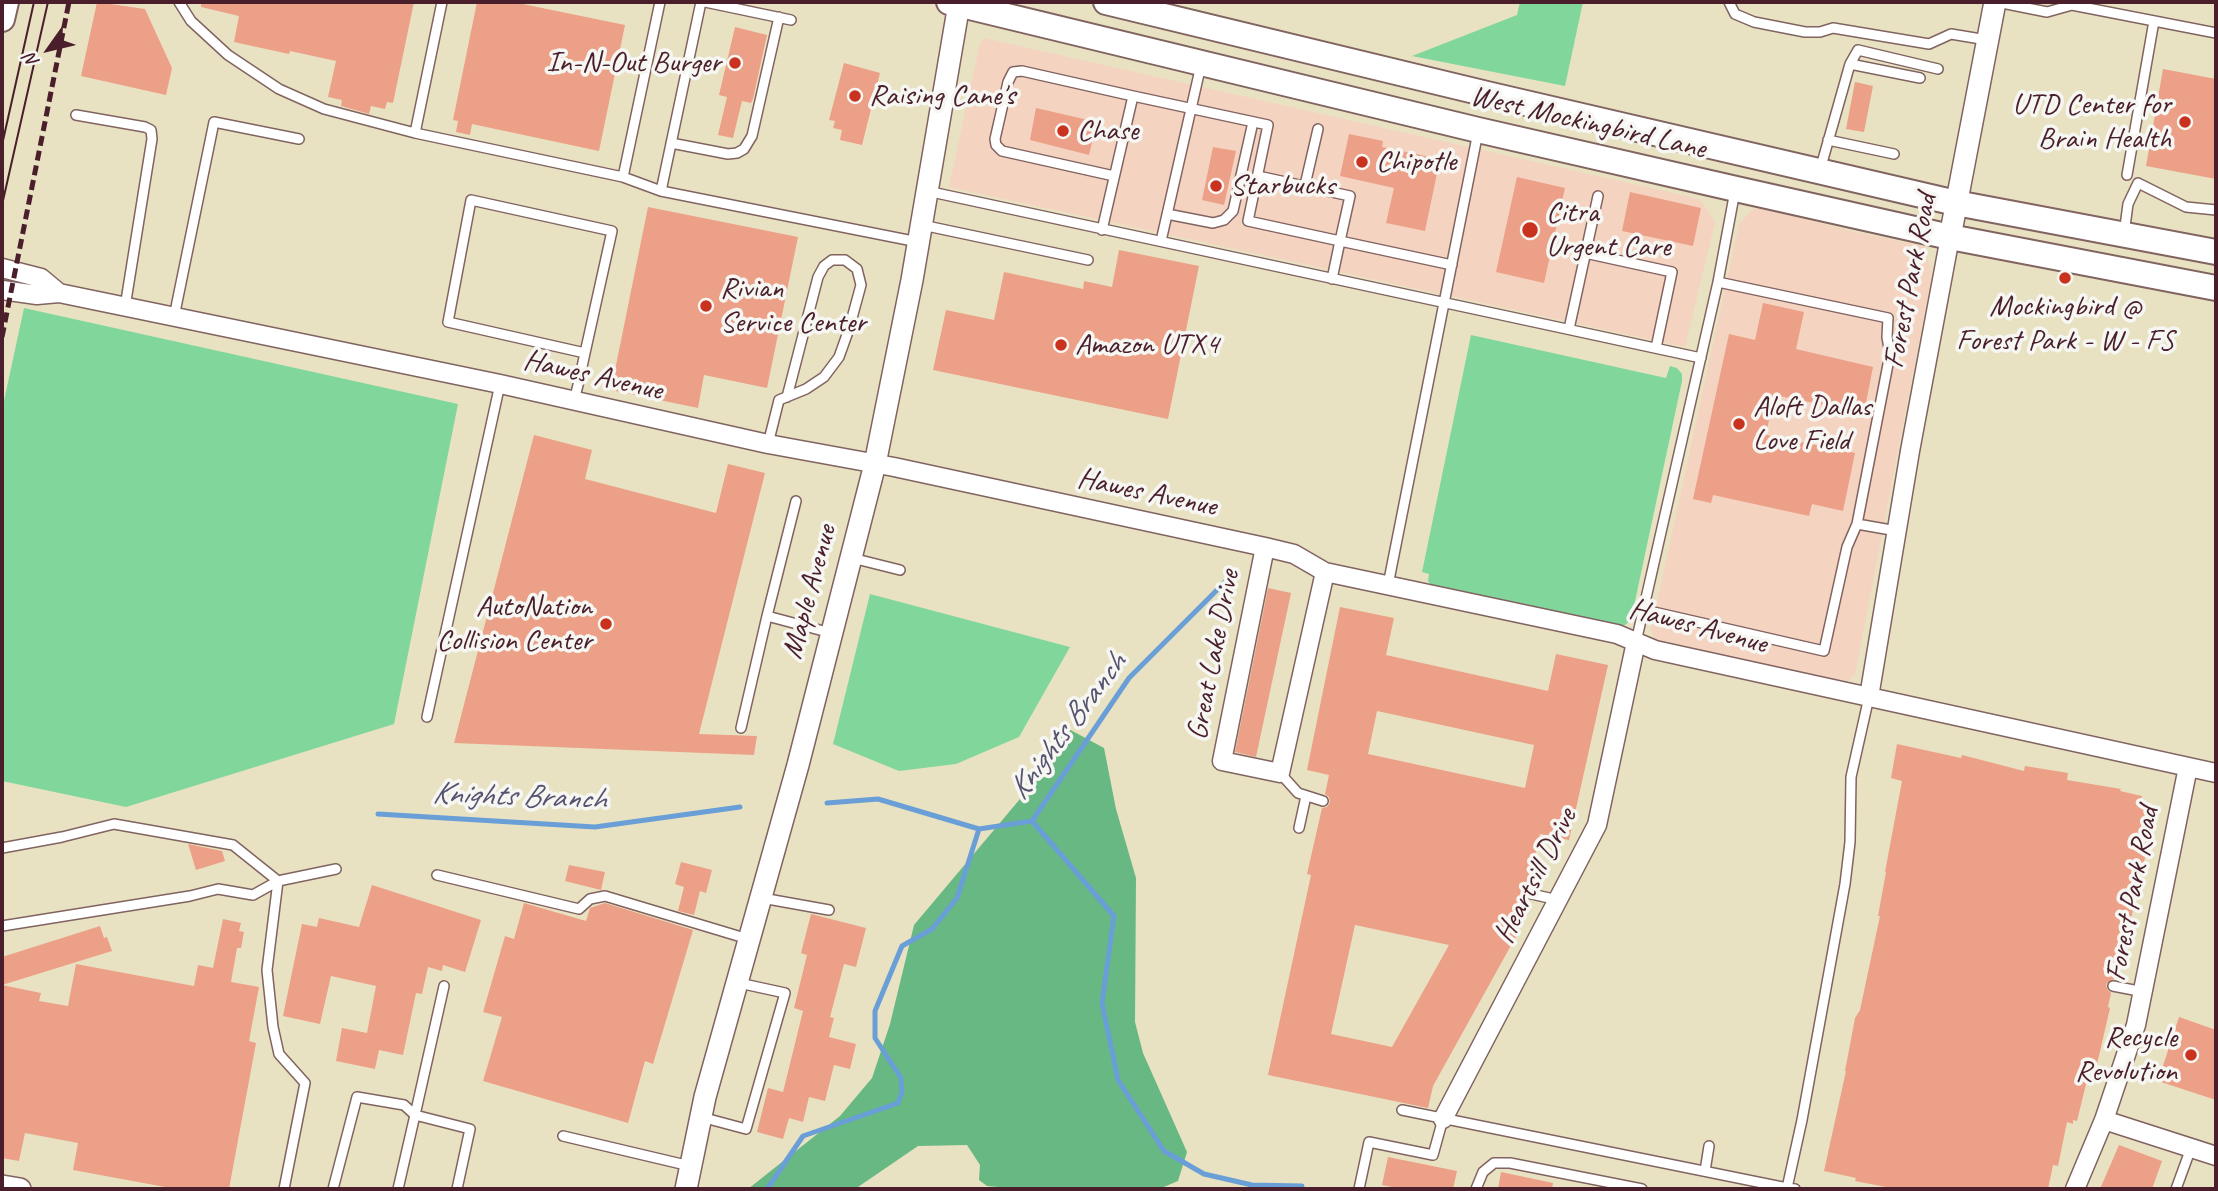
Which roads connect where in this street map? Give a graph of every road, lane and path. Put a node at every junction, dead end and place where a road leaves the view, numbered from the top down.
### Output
1 (6, 2) edge
2 (179, 2) edge
3 (442, 2) edge
4 (660, 2) edge
5 (703, 2) edge
6 (1106, 2) edge
7 (1729, 2) edge
8 (1996, 2) edge
9 (956, 3) edge
10 (2056, 5) edge
11 (779, 18) junction
12 (2, 19) edge
13 (791, 20) dead end
14 (2154, 21) junction
15 (1211, 27) junction
16 (2216, 33) edge
17 (1987, 40) junction
18 (1201, 62) junction
19 (1850, 64) junction
20 (1938, 69) dead end
21 (1920, 78) dead end
22 (1487, 94) junction
23 (1133, 96) junction
24 (1191, 109) junction
25 (76, 115) dead end
26 (1253, 122) junction
27 (1318, 129) dead end
28 (1478, 130) junction
29 (415, 133) junction
30 (299, 139) dead end
31 (1828, 141) junction
32 (671, 143) junction
33 (1894, 154) dead end
34 (1820, 171) junction
35 (2127, 175) dead end
36 (1114, 176) junction
37 (1258, 176) junction
38 (623, 177) junction
39 (1305, 185) junction
40 (1736, 189) junction
41 (662, 191) junction
42 (927, 191) junction
43 (1598, 196) dead end
44 (1956, 203) junction
45 (2216, 210) edge
46 (1167, 214) junction
47 (1102, 230) junction
48 (919, 234) junction
49 (2124, 235) junction
50 (1950, 237) junction
51 (1161, 241) junction
52 (1340, 241) junction
53 (2216, 252) edge
54 (1585, 253) junction
55 (1088, 260) dead end
56 (1452, 265) junction
57 (2, 268) edge
58 (1332, 279) junction
59 (1718, 282) junction
60 (2216, 288) edge
61 (2, 290) edge
62 (59, 293) junction
63 (1445, 303) junction
64 (125, 307) junction
65 (174, 317) junction
66 (1569, 329) junction
67 (1656, 348) junction
68 (585, 353) junction
69 (1701, 358) junction
70 (500, 384) junction
71 (787, 397) junction
72 (574, 401) junction
73 (768, 444) junction
74 (875, 464) junction
75 (796, 501) dead end
76 (1857, 524) junction
77 (1897, 531) junction
78 (1265, 547) junction
79 (852, 558) junction
80 (900, 570) dead end
81 (1325, 572) junction
82 (1388, 585) junction
83 (1645, 610) junction
84 (767, 616) junction
85 (831, 633) junction
86 (1636, 642) junction
87 (1869, 697) junction
88 (427, 717) dead end
89 (741, 728) dead end
90 (2188, 767) junction
91 (1280, 773) junction
92 (2216, 773) edge
93 (1306, 796) junction
94 (1323, 801) dead end
95 (1299, 828) dead end
96 (2, 848) edge
97 (336, 869) dead end
98 (437, 875) dead end
99 (278, 881) junction
100 (1527, 893) dead end
101 (761, 897) junction
102 (1558, 900) junction
103 (830, 910) dead end
104 (2, 926) edge
105 (750, 939) junction
106 (737, 982) junction
107 (444, 986) dead end
108 (2113, 986) dead end
109 (2144, 992) junction
110 (1402, 1110) dead end
111 (415, 1115) junction
112 (701, 1117) junction
113 (1443, 1119) junction
114 (2104, 1120) junction
115 (563, 1136) dead end
116 (1709, 1146) dead end
117 (2191, 1148) junction
118 (2216, 1156) edge
119 (690, 1166) junction
120 (1705, 1171) junction
121 (2, 1186) edge
122 (19, 1189) edge
123 (284, 1189) edge
124 (333, 1189) edge
125 (398, 1189) edge
126 (457, 1189) edge
127 (687, 1189) edge
128 (1359, 1189) edge
129 (1476, 1189) edge
130 (1642, 1189) edge
131 (1791, 1189) edge
132 (2075, 1189) edge
133 (2176, 1189) edge

1 - 12 main road
2 - 29 lane
3 - 29 lane
4 - 38 lane
5 - 11 lane
5 - 32 lane
6 - 15 main road, West Mockingbird Lane
7 - 17 lane
8 - 10 lane
8 - 17 street, Forest Park Road
9 - 18 main road, West Mockingbird Lane
9 - 42 street, Maple Avenue
10 - 14 lane
11 - 13 lane
11 - 32 lane
14 - 16 lane
14 - 35 lane
15 - 18 main road
15 - 22 main road, West Mockingbird Lane
17 - 44 street, Forest Park Road
18 - 24 lane
18 - 28 main road, West Mockingbird Lane
19 - 20 lane
19 - 21 lane
19 - 31 lane
22 - 28 main road
22 - 34 main road, West Mockingbird Lane
23 - 24 lane
23 - 36 lane
23 - 36 lane
24 - 26 lane
24 - 46 lane
25 - 64 lane
26 - 37 lane
26 - 46 lane
27 - 39 lane
28 - 40 main road, West Mockingbird Lane
28 - 56 lane
29 - 38 lane
30 - 65 lane
31 - 33 lane
31 - 34 lane
32 - 41 lane
34 - 44 main road, West Mockingbird Lane
36 - 47 lane
37 - 39 lane
37 - 52 lane
38 - 41 lane
39 - 52 lane
40 - 50 main road, West Mockingbird Lane
40 - 59 lane
41 - 48 lane
42 - 47 lane
42 - 48 street, Maple Avenue
43 - 54 lane
44 - 49 main road, West Mockingbird Lane
44 - 50 street, Forest Park Road
45 - 49 lane
46 - 51 lane
47 - 51 lane
48 - 55 lane
48 - 74 street, Maple Avenue
49 - 53 main road, West Mockingbird Lane
50 - 60 main road, West Mockingbird Lane
50 - 77 street, Forest Park Road
51 - 58 lane
52 - 56 lane
52 - 58 lane
54 - 66 lane
54 - 67 lane
56 - 63 lane
57 - 62 street, Hawes Avenue
58 - 63 lane
59 - 69 lane
59 - 76 lane
61 - 62 street, Hawes Avenue
62 - 64 street, Hawes Avenue
63 - 66 lane
63 - 82 lane
64 - 65 street, Hawes Avenue
65 - 70 street, Hawes Avenue
66 - 67 lane
67 - 69 lane
68 - 68 lane
68 - 72 lane
69 - 83 lane
70 - 72 street, Hawes Avenue
70 - 88 lane
71 - 71 lane
71 - 73 lane
72 - 73 street, Hawes Avenue
73 - 74 street, Hawes Avenue
74 - 78 street, Hawes Avenue
74 - 79 street, Maple Avenue
75 - 84 lane
76 - 77 lane
76 - 83 lane
77 - 87 street, Forest Park Road
78 - 81 street, Hawes Avenue
78 - 91 street, Great Lake Drive
79 - 80 lane
79 - 85 street, Maple Avenue
81 - 82 street, Hawes Avenue
81 - 91 street
82 - 86 street, Hawes Avenue
83 - 86 lane
84 - 85 lane
84 - 89 lane
85 - 101 street, Maple Avenue
86 - 87 street, Hawes Avenue
86 - 102 street, Heartsill Drive
87 - 90 street, Hawes Avenue
87 - 131 lane
90 - 92 street, Hawes Avenue
90 - 109 street, Forest Park Road
91 - 93 lane
93 - 94 lane
93 - 95 lane
96 - 99 lane
97 - 99 lane
98 - 105 lane
99 - 104 lane
99 - 123 lane
100 - 102 lane
101 - 103 lane
101 - 105 street, Maple Avenue
102 - 113 street, Heartsill Drive
105 - 106 street, Maple Avenue
106 - 112 street, Maple Avenue
106 - 112 lane
107 - 111 lane
108 - 109 lane
109 - 114 street, Forest Park Road
110 - 113 lane
111 - 124 lane
111 - 125 lane
111 - 126 lane
112 - 119 street, Maple Avenue
113 - 120 lane
113 - 128 lane
114 - 117 street
114 - 132 street, Forest Park Road
115 - 119 lane
116 - 120 lane
117 - 118 street
117 - 133 lane
119 - 127 street, Maple Avenue
120 - 131 lane
121 - 122 street
129 - 130 lane

